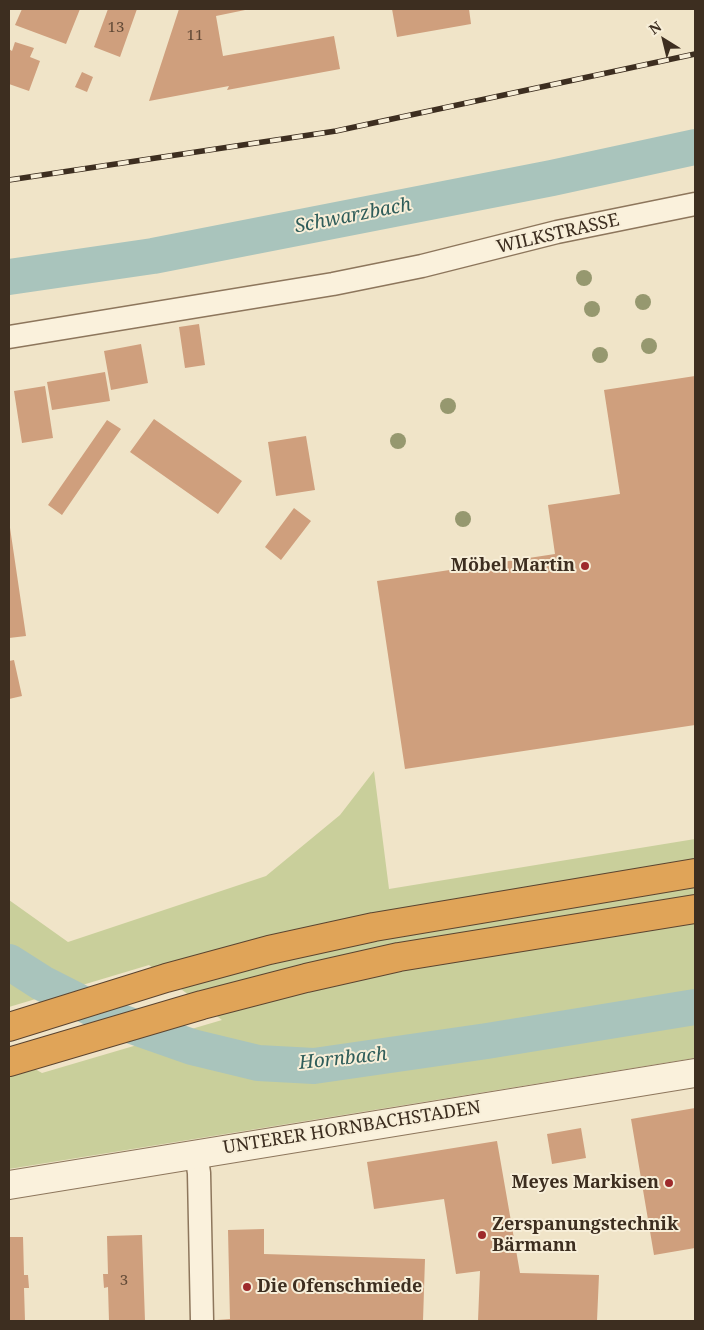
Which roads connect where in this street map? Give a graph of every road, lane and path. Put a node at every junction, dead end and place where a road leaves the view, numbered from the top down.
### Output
1 (695, 204) edge
2 (9, 337) edge
3 (695, 873) edge
4 (695, 909) edge
5 (9, 1027) edge
6 (13, 1061) edge
7 (695, 1073) edge
8 (196, 1153) junction
9 (9, 1184) edge
10 (202, 1321) edge

1 - 2 street, WILKSTRASSE
3 - 5 highway
4 - 6 highway
7 - 8 street, UNTERER HORNBACHSTADEN
8 - 9 street, UNTERER HORNBACHSTADEN
8 - 10 street

